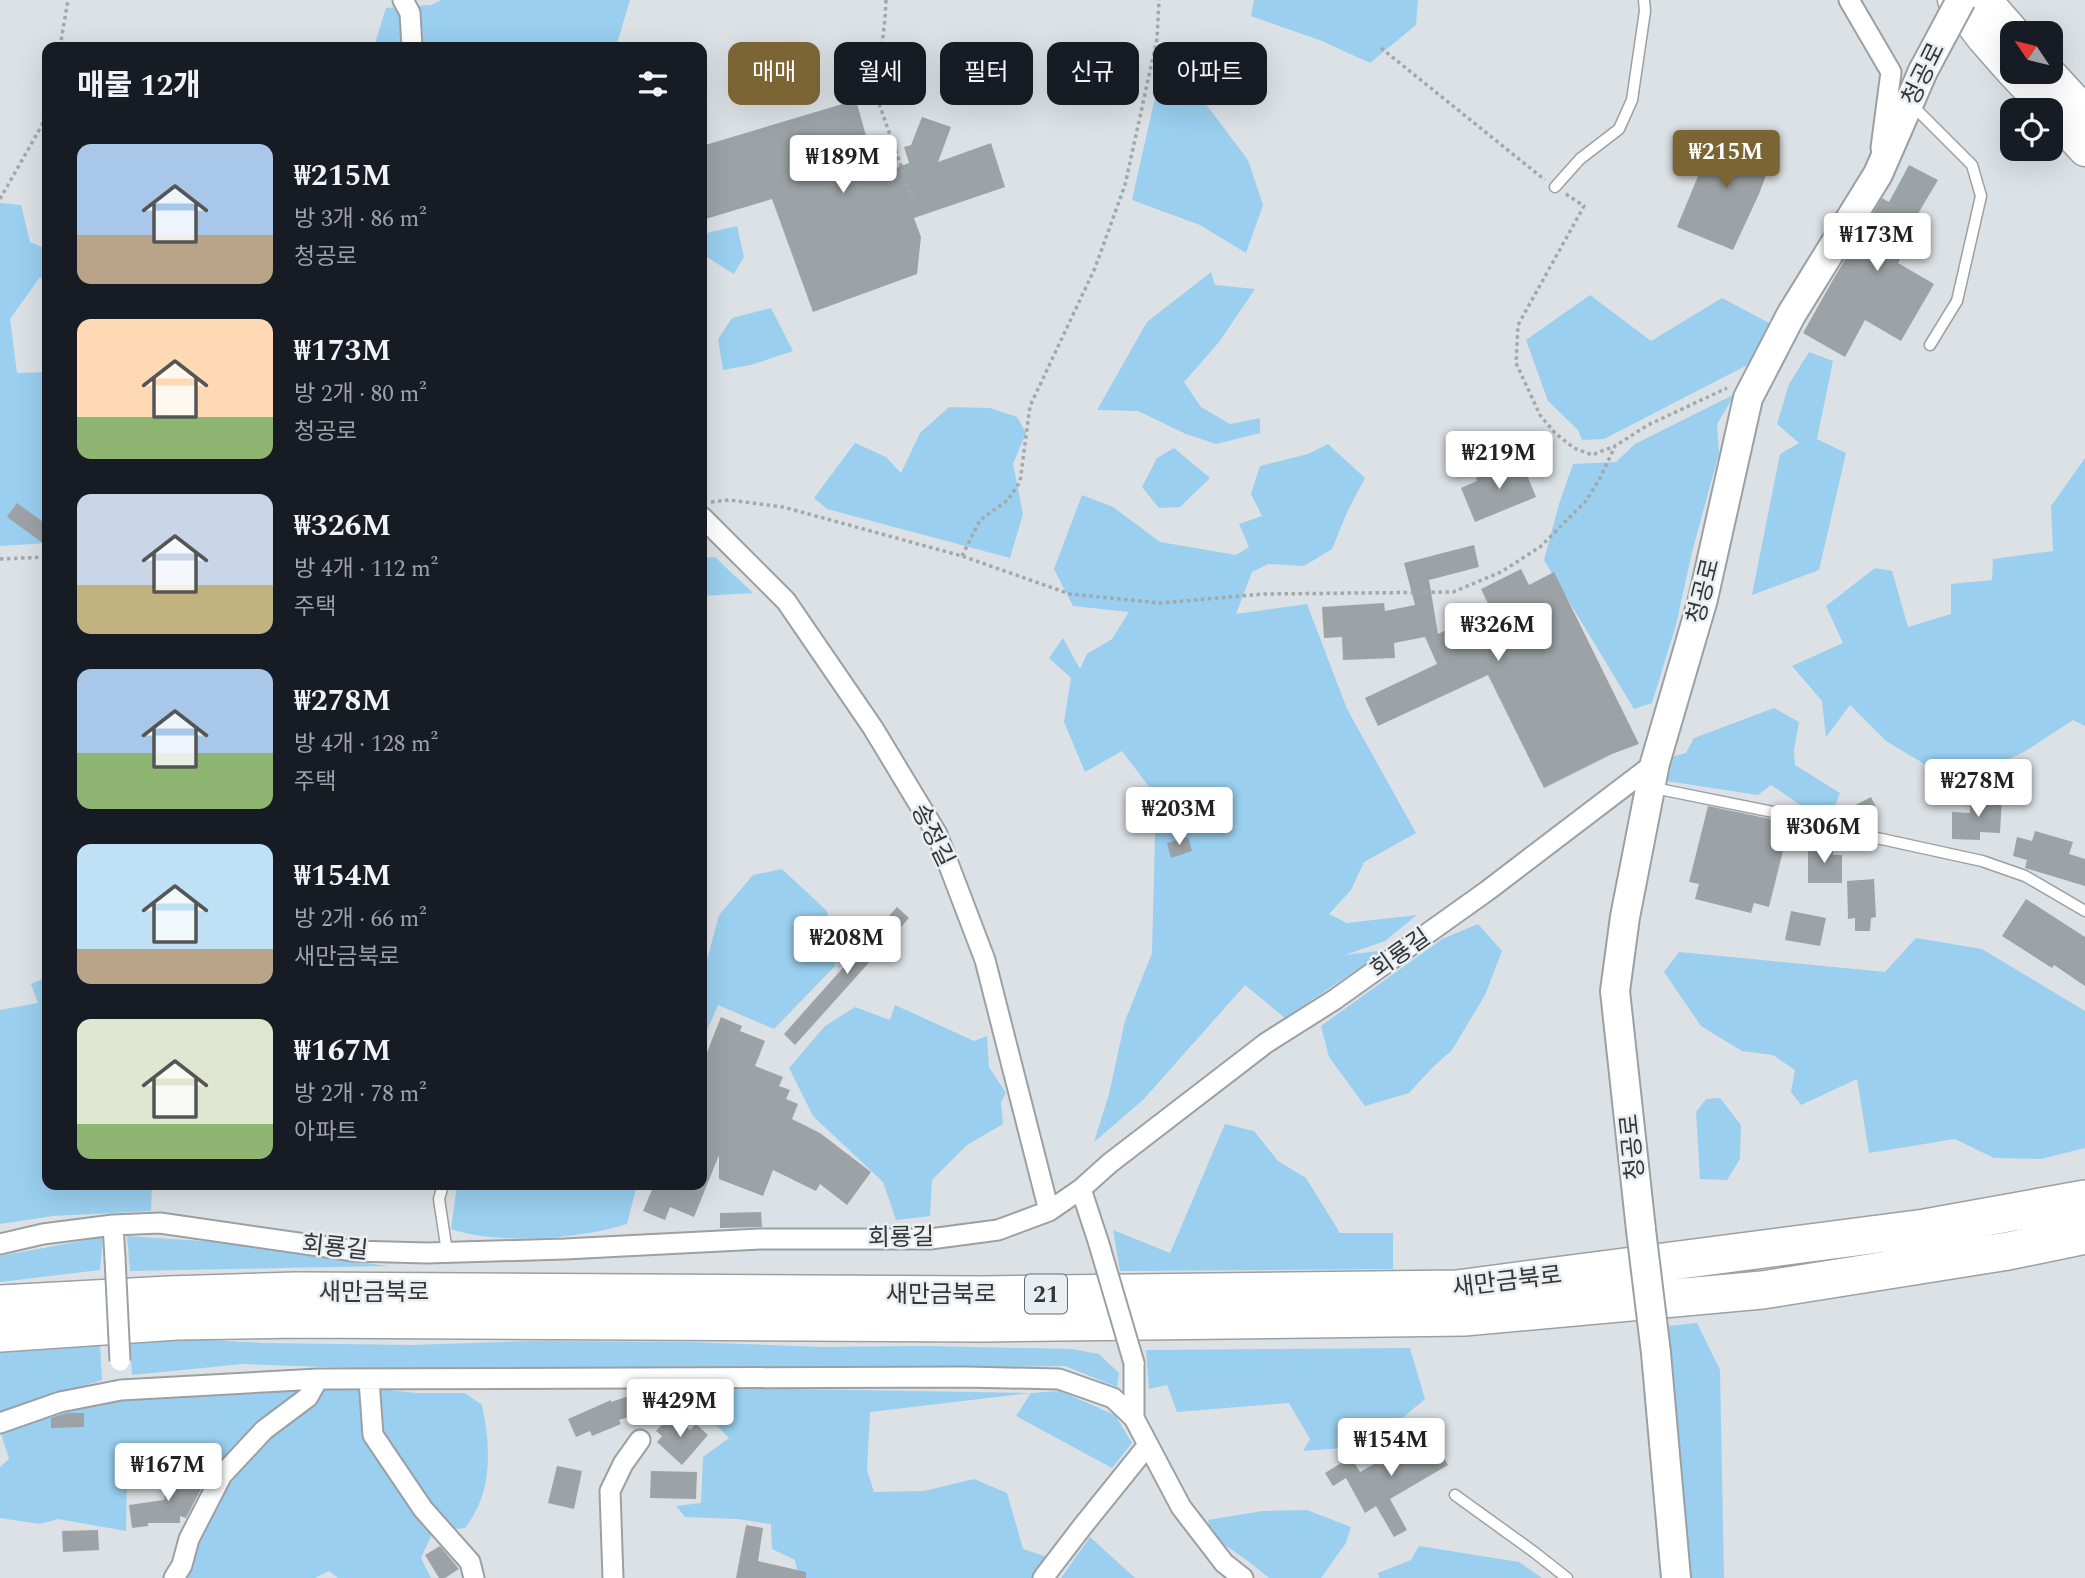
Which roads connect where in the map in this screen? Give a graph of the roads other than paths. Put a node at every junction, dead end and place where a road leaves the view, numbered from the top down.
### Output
1 (402, 0) edge
2 (1644, 0) edge
3 (1849, 0) edge
4 (1954, 0) edge
5 (1961, 0) edge
6 (1985, 0) edge
7 (2003, 21) edge
8 (412, 42) edge
9 (2000, 57) edge
10 (2025, 84) edge
11 (2059, 84) edge
12 (2037, 98) edge
13 (1909, 102) junction
14 (2085, 112) edge
15 (2063, 126) edge
16 (2085, 150) edge
17 (1878, 174) junction
18 (1555, 187) road end
19 (1930, 345) dead end
20 (707, 522) edge
21 (1652, 775) junction
22 (2085, 911) edge
23 (2085, 1184) edge
24 (1081, 1189) junction
25 (442, 1190) edge
26 (2085, 1199) edge
27 (2043, 1206) junction
28 (1049, 1211) junction
29 (113, 1225) junction
30 (2085, 1236) edge
31 (0, 1244) edge
32 (2085, 1247) edge
33 (2008, 1251) junction
34 (447, 1252) junction
35 (0, 1304) edge
36 (0, 1333) edge
37 (318, 1379) junction
38 (369, 1380) junction
39 (121, 1390) junction
40 (1134, 1418) junction
41 (0, 1423) edge
42 (640, 1440) dead end
43 (1148, 1445) junction
44 (1455, 1495) dead end
45 (174, 1578) edge
46 (474, 1578) edge
47 (612, 1578) edge
48 (1043, 1578) edge
49 (1243, 1578) edge
50 (1567, 1578) edge
51 (1676, 1578) edge

1 - 8 street
2 - 18 lane
3 - 17 street
4 - 9 main road
5 - 13 street, 청공로, bridge
6 - 7 main road
10 - 12 main road
11 - 14 main road
13 - 17 street, 청공로
13 - 19 lane
15 - 16 main road
17 - 21 street, 청공로
20 - 28 street, 송정길
21 - 22 lane
21 - 24 street, 회룡길
21 - 51 street, 청공로, bridge
23 - 27 highway
24 - 28 street, 회룡길
24 - 40 street, bridge
25 - 34 lane
26 - 27 highway, 새만금북로 / 21
27 - 35 highway, 새만금북로 / 21
28 - 34 street, 회룡길
29 - 31 street, 회룡길
29 - 34 street, 회룡길
29 - 39 street, bridge
30 - 33 highway, 새만금북로 / 21
32 - 33 highway
33 - 36 highway, 새만금북로 / 21
37 - 38 street
37 - 39 street
37 - 45 street
38 - 40 street
38 - 46 street
39 - 41 street
40 - 43 street
42 - 47 street
43 - 48 street
43 - 49 street
44 - 50 lane

